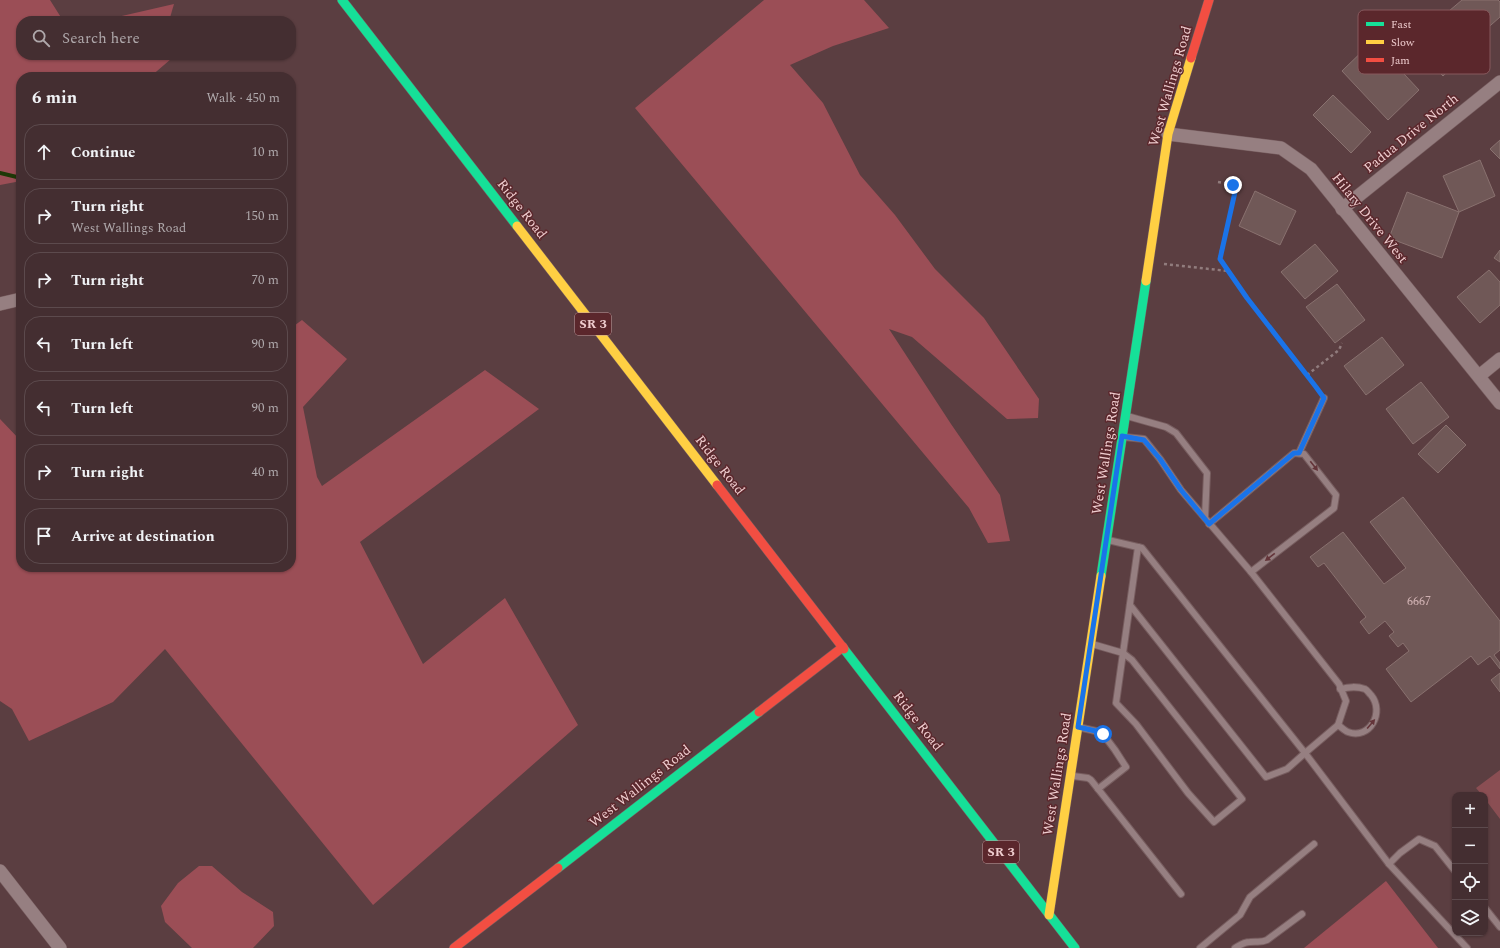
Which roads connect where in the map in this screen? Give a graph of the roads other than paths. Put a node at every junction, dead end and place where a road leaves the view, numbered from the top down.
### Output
1 (342, 0) edge
2 (1209, 0) edge
3 (1500, 82) edge
4 (1168, 134) junction
5 (1342, 209) junction
6 (16, 301) edge
7 (0, 304) edge
8 (1500, 359) edge
9 (1479, 376) junction
10 (1324, 398) road end
11 (1500, 403) edge
12 (1126, 416) junction
13 (1122, 436) junction
14 (1299, 453) junction
15 (1207, 521) junction
16 (1107, 540) junction
17 (1138, 548) junction
18 (1251, 572) junction
19 (1130, 605) junction
20 (1091, 644) junction
21 (844, 647) junction
22 (1123, 653) junction
23 (1340, 689) junction
24 (1338, 725) junction
25 (1078, 727) junction
26 (1305, 753) junction
27 (1071, 775) junction
28 (1098, 789) junction
29 (1314, 844) dead end
30 (1389, 864) junction
31 (1452, 867) edge
32 (0, 871) edge
33 (1181, 894) dead end
34 (1488, 912) edge
35 (1302, 914) dead end
36 (1050, 915) junction
37 (1500, 927) edge
38 (60, 948) edge
39 (454, 948) edge
40 (1075, 948) edge
41 (1200, 948) edge
42 (1235, 948) edge
43 (1467, 948) edge

1 - 21 street, Ridge Road / SR 3
2 - 4 street, West Wallings Road
3 - 5 street, Padua Drive North
4 - 5 street, Hilary Drive West
4 - 12 street, West Wallings Road
5 - 9 street, Hilary Drive West
6 - 7 street
8 - 9 street
9 - 11 street, Hilary Drive West
10 - 14 lane
12 - 13 street, West Wallings Road
12 - 15 lane
13 - 15 lane
13 - 16 street, West Wallings Road
14 - 15 lane
14 -> 18 lane
15 - 18 lane
16 - 17 lane
16 - 20 street, West Wallings Road
17 - 19 lane
17 - 26 lane
18 - 23 lane
19 - 22 lane
19 - 26 lane
20 - 22 lane
20 - 25 street, West Wallings Road
21 - 36 street, Ridge Road / SR 3
21 - 39 street, West Wallings Road
22 - 22 lane
23 - 24 lane
24 -> 23 lane
24 - 26 lane
25 - 27 street, West Wallings Road
25 - 28 lane
26 - 30 lane
27 - 28 lane
27 - 36 street, West Wallings Road
28 - 33 lane
29 - 41 lane
30 - 31 lane
30 - 43 lane
32 - 38 street
34 - 37 lane
35 - 42 lane
36 - 40 street, Ridge Road / SR 3

